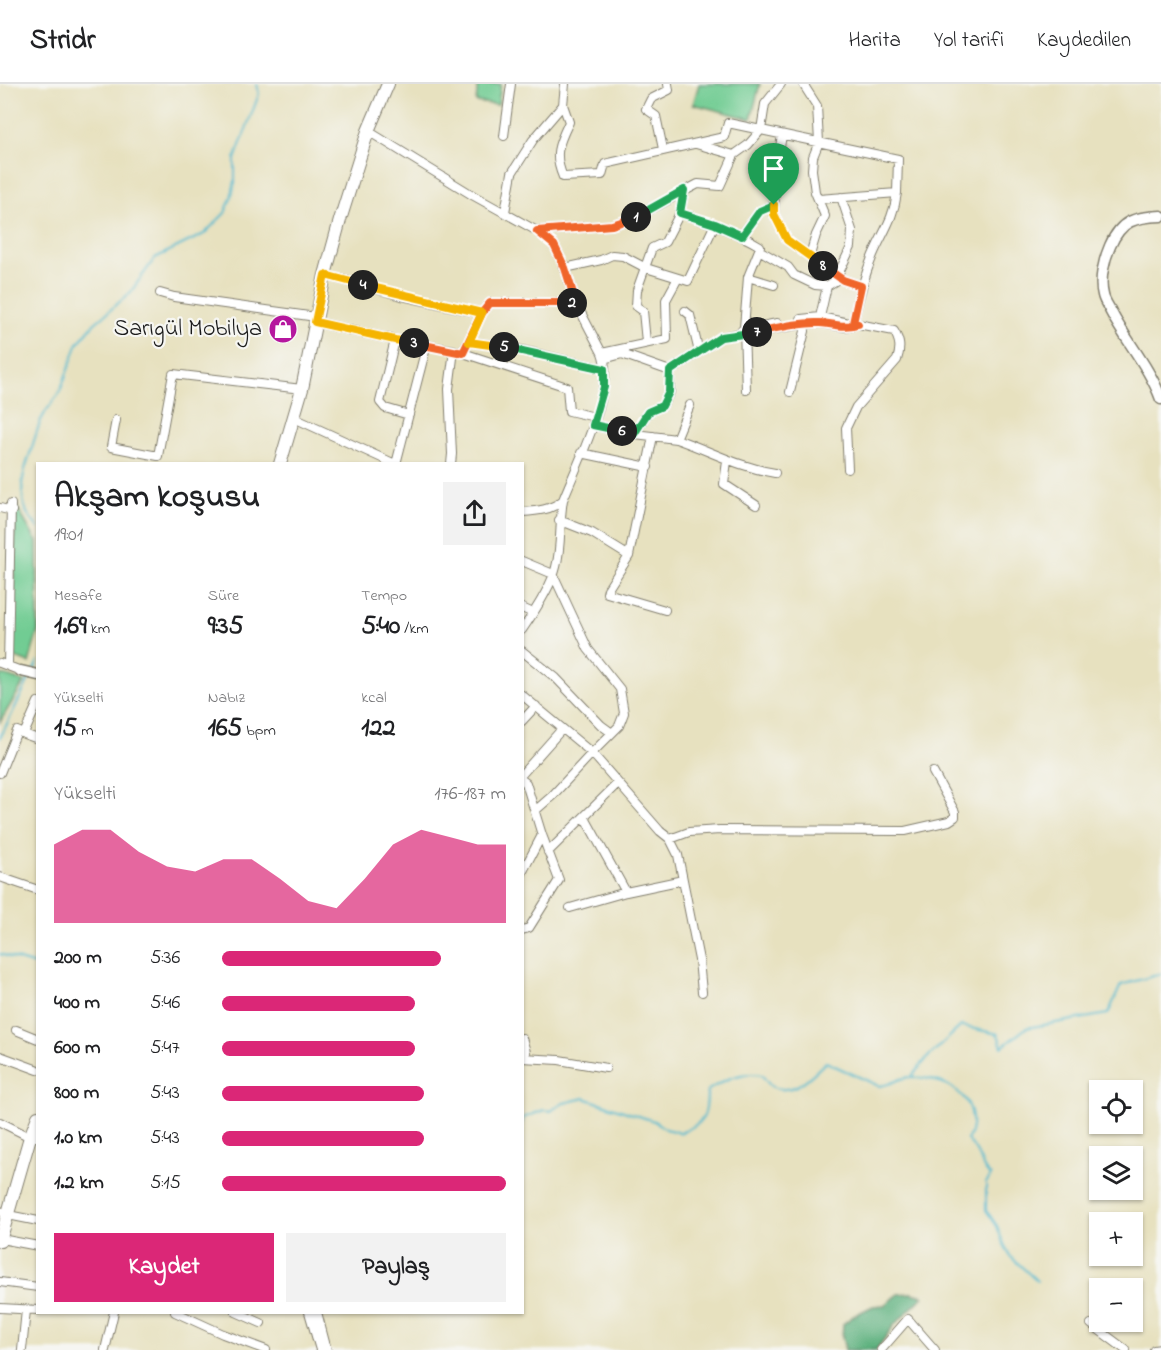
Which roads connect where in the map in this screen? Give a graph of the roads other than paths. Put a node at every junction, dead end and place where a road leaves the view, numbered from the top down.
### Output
1 (388, 84) edge
2 (511, 84) edge
3 (565, 84) edge
4 (668, 84) edge
5 (781, 84) edge
6 (803, 84) edge
7 (563, 105) junction
8 (761, 130) junction
9 (368, 131) junction
10 (782, 135) junction
11 (504, 136) dead end
12 (724, 137) junction
13 (819, 142) junction
14 (694, 144) junction
15 (663, 149) junction
16 (725, 152) junction
17 (734, 155) junction
18 (684, 190) junction
19 (897, 193) junction
20 (841, 197) junction
21 (819, 199) junction
22 (774, 205) junction
23 (505, 212) junction
24 (680, 213) junction
25 (1161, 216) edge
26 (715, 224) junction
27 (537, 231) junction
28 (742, 236) junction
29 (759, 250) junction
30 (810, 255) junction
31 (565, 268) junction
32 (646, 268) junction
33 (325, 275) junction
34 (748, 277) junction
35 (838, 277) junction
36 (678, 278) junction
37 (774, 285) dead end
38 (827, 286) junction
39 (861, 286) junction
40 (160, 293) dead end
41 (576, 303) junction
42 (685, 311) dead end
43 (482, 313) junction
44 (820, 317) junction
45 (315, 320) junction
46 (804, 324) junction
47 (855, 324) junction
48 (745, 331) junction
49 (395, 340) junction
50 (469, 342) junction
51 (646, 342) junction
52 (427, 345) junction
53 (454, 350) junction
54 (699, 352) junction
55 (463, 353) junction
56 (603, 356) junction
57 (604, 369) junction
58 (670, 371) junction
59 (302, 389) junction
60 (746, 390) dead end
61 (790, 392) dead end
62 (1161, 399) edge
63 (690, 405) dead end
64 (409, 415) junction
65 (294, 418) junction
66 (116, 420) dead end
67 (594, 421) junction
68 (634, 434) junction
69 (653, 436) junction
70 (676, 439) junction
71 (581, 453) junction
72 (727, 461) junction
73 (281, 462) edge
74 (391, 462) edge
75 (396, 462) edge
76 (451, 462) edge
77 (648, 467) junction
78 (848, 469) dead end
79 (775, 473) dead end
80 (563, 500) junction
81 (756, 505) dead end
82 (0, 508) edge
83 (524, 512) edge
84 (559, 520) junction
85 (629, 556) junction
86 (524, 562) edge
87 (554, 574) junction
88 (524, 609) edge
89 (664, 610) dead end
90 (533, 613) junction
91 (524, 627) edge
92 (524, 653) edge
93 (4, 664) edge
94 (21, 671) joint
95 (36, 675) edge
96 (524, 697) edge
97 (536, 706) junction
98 (36, 707) edge
99 (524, 719) edge
100 (562, 729) junction
101 (612, 733) junction
102 (24, 734) junction
103 (36, 738) edge
104 (592, 753) junction
105 (524, 772) edge
106 (933, 772) dead end
107 (0, 773) edge
108 (524, 782) edge
109 (618, 783) junction
110 (529, 791) junction
111 (524, 797) edge
112 (536, 810) junction
113 (585, 818) junction
114 (542, 835) junction
115 (670, 839) junction
116 (548, 852) junction
117 (524, 867) edge
118 (0, 877) edge
119 (683, 880) junction
120 (36, 889) edge
121 (626, 892) junction
122 (570, 908) dead end
123 (524, 930) edge
124 (702, 992) dead end
125 (16, 1030) dead end
126 (36, 1038) edge
127 (524, 1055) edge
128 (0, 1056) edge
129 (606, 1068) dead end
130 (36, 1069) edge
131 (0, 1122) edge
132 (34, 1137) edge
133 (4, 1213) edge
134 (36, 1221) edge
135 (1, 1237) edge
136 (36, 1246) edge
137 (0, 1282) edge
138 (36, 1287) edge
139 (0, 1308) edge
140 (26, 1310) junction
141 (36, 1310) edge
142 (114, 1314) edge
143 (179, 1314) edge
144 (241, 1314) edge
145 (310, 1314) edge
146 (318, 1314) edge
147 (261, 1323) dead end
148 (1102, 1332) edge
149 (1161, 1348) edge
150 (22, 1350) edge
151 (105, 1350) edge
152 (266, 1350) edge
153 (320, 1350) edge
154 (327, 1350) edge
155 (881, 1350) edge
156 (935, 1350) edge
157 (1126, 1350) edge
158 (1154, 1350) edge

1 - 9 main road
2 - 11 street
3 - 7 street
4 - 15 street
5 - 8 street
6 - 13 street
7 - 15 street
7 - 23 street
8 - 10 street
8 - 12 street
8 - 17 street
9 - 23 street
9 - 33 main road
10 - 13 street
10 - 22 street
12 - 14 street
12 - 16 street
13 - 19 street
13 - 21 street
14 - 15 street
14 - 16 street
16 - 17 street
17 - 18 street
18 - 24 street
18 - 27 street
19 - 20 street
19 - 39 street
20 - 21 street
20 - 35 street
21 - 30 street
22 - 28 street
22 - 30 street
23 - 27 street
24 - 26 street
24 - 32 street
25 - 62 street
26 - 28 street
26 - 36 street
27 - 31 street
28 - 29 street
29 - 34 street
29 - 38 street
30 - 35 street
31 - 32 street
31 - 41 street
32 - 36 street
32 - 51 street
33 - 43 street
33 - 45 main road
34 - 37 street
34 - 48 street
35 - 38 street
35 - 39 street
36 - 51 street
38 - 44 street
39 - 47 street
40 - 45 street
41 - 43 street
41 - 56 street
42 - 54 street
43 - 50 street
44 - 47 street
44 - 48 street
45 - 49 street
45 - 59 main road
46 - 47 street
46 - 48 street
46 - 61 street
47 - 78 street
48 - 54 street
48 - 60 street
49 - 52 street
49 - 64 street
50 - 55 street
50 - 57 street
51 - 56 street
52 - 53 street
52 - 64 street
53 - 55 street
53 - 76 street
54 - 58 street
55 - 67 street
56 - 57 street
56 - 58 street
57 - 67 street
58 - 68 street
59 - 65 main road
59 - 66 street
63 - 70 street
64 - 75 street
65 - 73 main road
65 - 74 street
67 - 68 street
67 - 71 street
68 - 69 street
69 - 70 street
69 - 77 street
70 - 72 street
71 - 77 street
71 - 80 street
72 - 79 street
72 - 81 street
77 - 85 street
80 - 83 street
80 - 84 street
82 - 93 street
84 - 85 street
84 - 87 street
85 - 89 street
86 - 87 street
87 - 90 street
87 - 101 street
88 - 90 street
90 - 91 street
92 - 101 street
93 - 94 street
94 - 95 street
96 - 97 street
97 - 99 street
97 - 100 street
98 - 102 street
100 - 104 street
100 - 105 street
101 - 104 street
102 - 103 street
102 - 107 street
104 - 109 street
104 - 112 street
106 - 115 street
108 - 110 street
109 - 113 street
109 - 115 street
110 - 111 street
110 - 112 street
112 - 114 street
113 - 116 street
113 - 121 street
114 - 116 street
114 - 117 street
115 - 119 street
116 - 123 street
118 - 120 street
119 - 121 street
119 - 124 street
121 - 122 street
125 - 126 street
127 - 129 street
128 - 130 street
131 - 132 street
132 - 133 main road
133 - 134 street
133 - 135 main road
135 - 136 street
137 - 138 street
139 - 140 street
140 - 141 street
140 - 150 street
142 - 151 street
143 - 152 street
144 - 147 street
145 - 153 street
146 - 154 street
148 - 157 street
149 - 158 street
155 - 156 street

